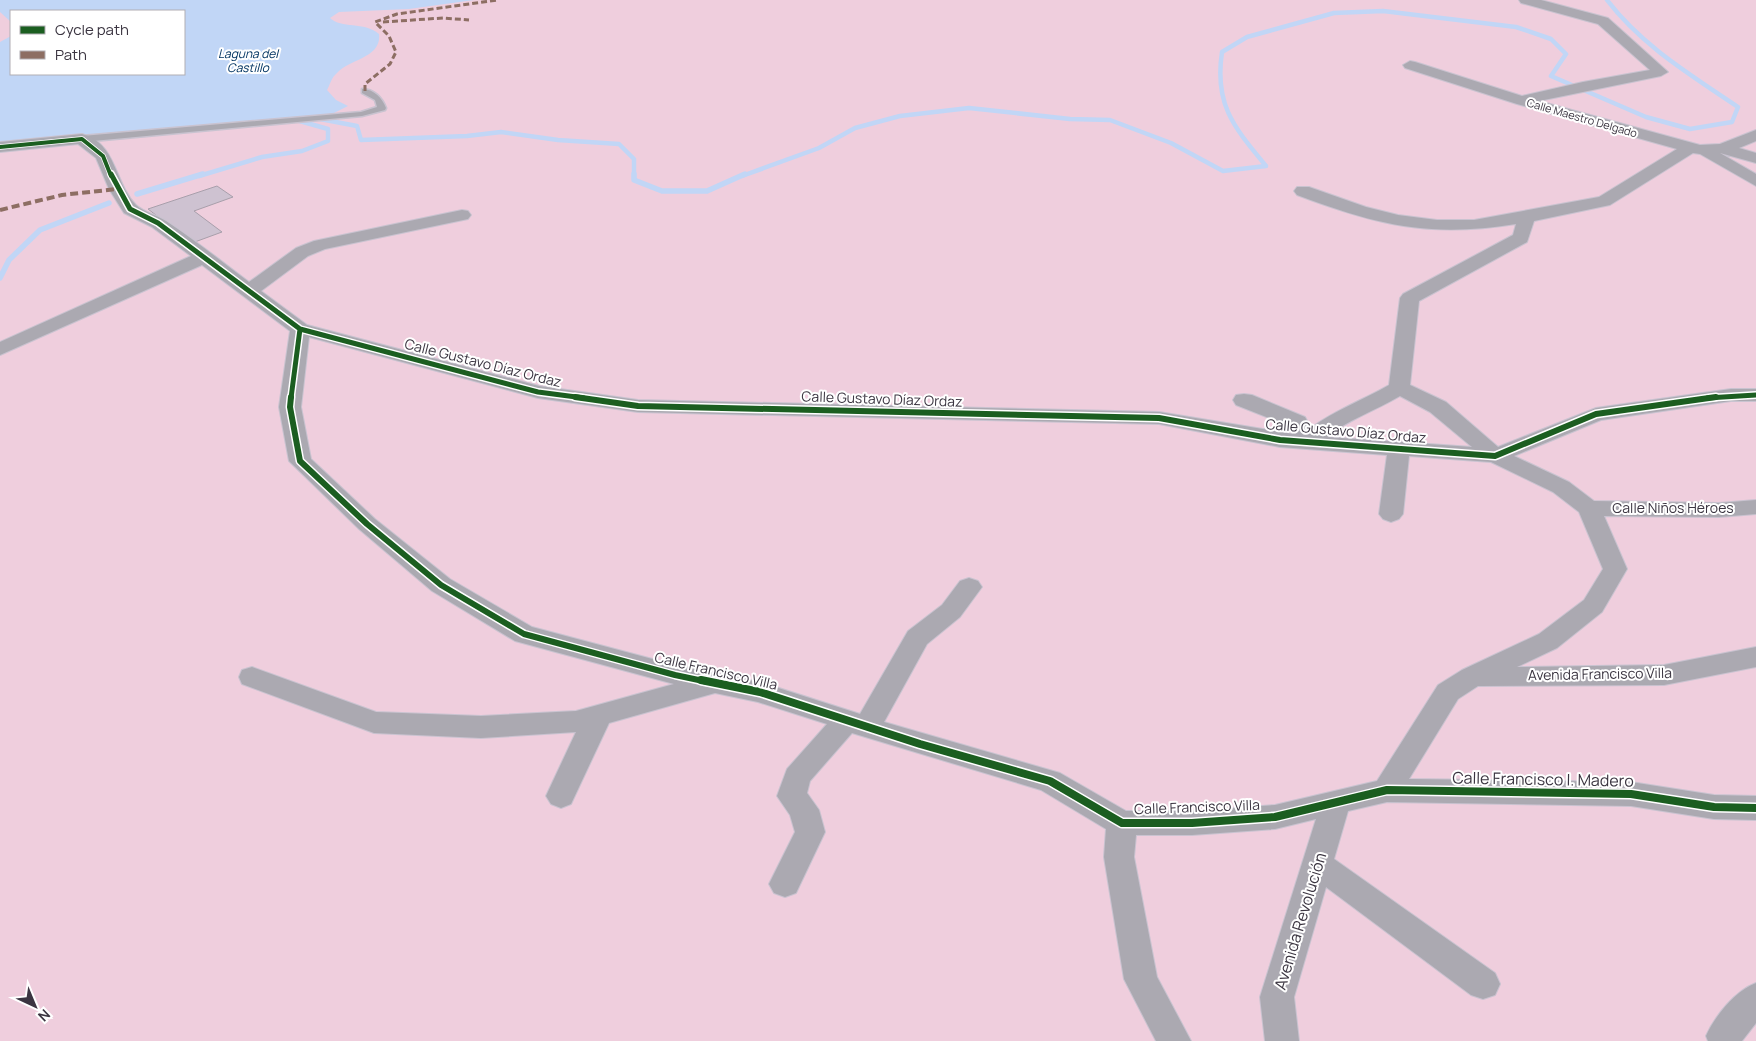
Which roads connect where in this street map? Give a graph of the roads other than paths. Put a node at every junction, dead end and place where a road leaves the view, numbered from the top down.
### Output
1 (1526, 0) edge
2 (1410, 65) dead end
3 (365, 91) dead end
4 (1522, 101) junction
5 (1756, 135) edge
6 (82, 139) junction
7 (0, 147) edge
8 (1724, 148) junction
9 (1698, 150) junction
10 (1756, 158) edge
11 (1756, 181) edge
12 (1303, 192) dead end
13 (462, 215) dead end
14 (1526, 217) junction
15 (205, 257) junction
16 (249, 291) junction
17 (300, 329) junction
18 (0, 349) edge
19 (1399, 388) junction
20 (1756, 395) edge
21 (1244, 400) dead end
22 (1308, 441) junction
23 (1399, 448) junction
24 (1494, 456) junction
25 (1756, 507) edge
26 (1589, 508) junction
27 (1391, 514) dead end
28 (968, 586) dead end
29 (1756, 657) edge
30 (252, 677) dead end
31 (1472, 677) junction
32 (715, 683) junction
33 (598, 716) junction
34 (857, 724) junction
35 (1387, 790) junction
36 (561, 796) dead end
37 (1336, 802) junction
38 (1756, 808) edge
39 (1122, 822) junction
40 (1317, 862) junction
41 (785, 884) dead end
42 (1483, 984) dead end
43 (1756, 998) edge
44 (1174, 1041) edge
45 (1282, 1041) edge
46 (1725, 1041) edge

1 - 4 street, Calle Maestro Delgado
2 - 4 street
3 - 6 lane
4 - 9 street, Calle Maestro Delgado
5 - 8 street
6 - 7 street
6 - 15 street, Calle Gustavo Díaz Ordaz
8 - 9 street
8 - 10 street
9 - 11 street
9 - 14 street
12 - 14 street
13 - 16 street
14 - 19 street
15 - 16 street, Calle Gustavo Díaz Ordaz
15 - 18 street
16 - 17 street, Calle Gustavo Díaz Ordaz
17 - 22 street, Calle Gustavo Díaz Ordaz
17 - 32 street, Calle Francisco Villa
19 - 22 street
19 - 24 street
20 - 24 street, Calle Gustavo Díaz Ordaz
21 - 22 street
22 - 23 street, Calle Gustavo Díaz Ordaz
23 - 24 street, Calle Gustavo Díaz Ordaz
23 - 27 street
24 - 26 street
25 - 26 street, Calle Niños Héroes
26 - 31 street
28 - 34 street
29 - 31 street, Avenida Francisco Villa
30 - 33 street
31 - 35 street
32 - 33 street
32 - 34 street, Calle Francisco Villa
33 - 36 street
34 - 39 street, Calle Francisco Villa
34 - 41 street
35 - 37 street, Calle Francisco Villa
35 - 38 street, Calle Francisco I. Madero
37 - 39 street, Calle Francisco Villa
37 - 40 street, Avenida Revolución
39 - 44 street
40 - 42 street
40 - 45 street, Avenida Revolución
43 - 46 street

